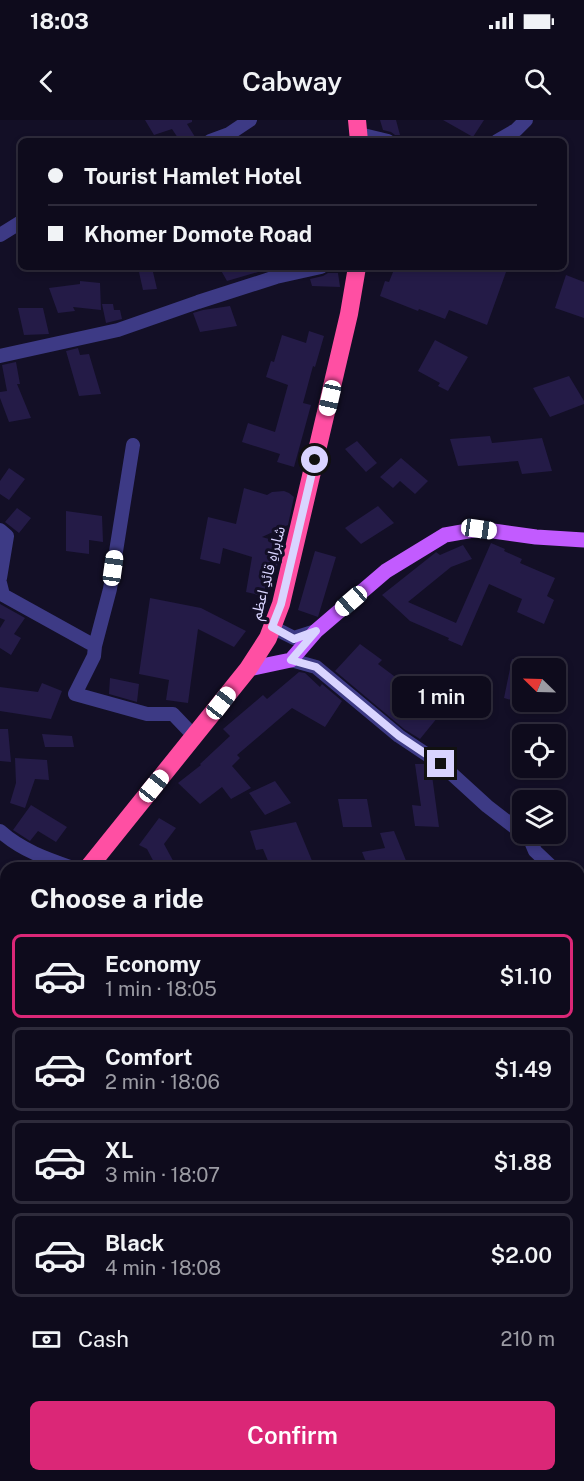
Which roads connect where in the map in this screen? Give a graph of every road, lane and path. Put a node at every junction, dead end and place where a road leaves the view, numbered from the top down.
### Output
1 (250, 120) edge
2 (526, 120) edge
3 (358, 132) edge
4 (218, 138) edge
5 (378, 138) edge
6 (502, 138) edge
7 (18, 224) edge
8 (0, 235) edge
9 (306, 270) edge
10 (356, 270) edge
11 (0, 356) edge
12 (133, 445) dead end
13 (0, 530) edge
14 (584, 540) edge
15 (0, 580) edge
16 (272, 627) junction
17 (316, 631) junction
18 (94, 646) junction
19 (291, 660) junction
20 (248, 669) junction
21 (194, 736) junction
22 (512, 825) edge
23 (0, 831) edge
24 (532, 844) edge
25 (54, 862) edge
26 (93, 862) edge
27 (547, 862) edge

1 - 4 street
2 - 6 street
3 - 5 street
7 - 8 street
9 - 11 street
10 - 16 highway, شاہراہِ قائدِ اعظم
12 - 18 street
13 - 15 street
14 - 17 main road
15 - 18 street
16 - 17 street
16 - 20 highway, شاہراہِ قائدِ اعظم
17 - 19 main road
18 - 21 street
19 - 20 main road
19 - 22 street
20 - 21 highway, شاہراہِ قائدِ اعظم
21 - 26 highway, شاہراہِ قائدِ اعظم
23 - 25 street
24 - 27 street

